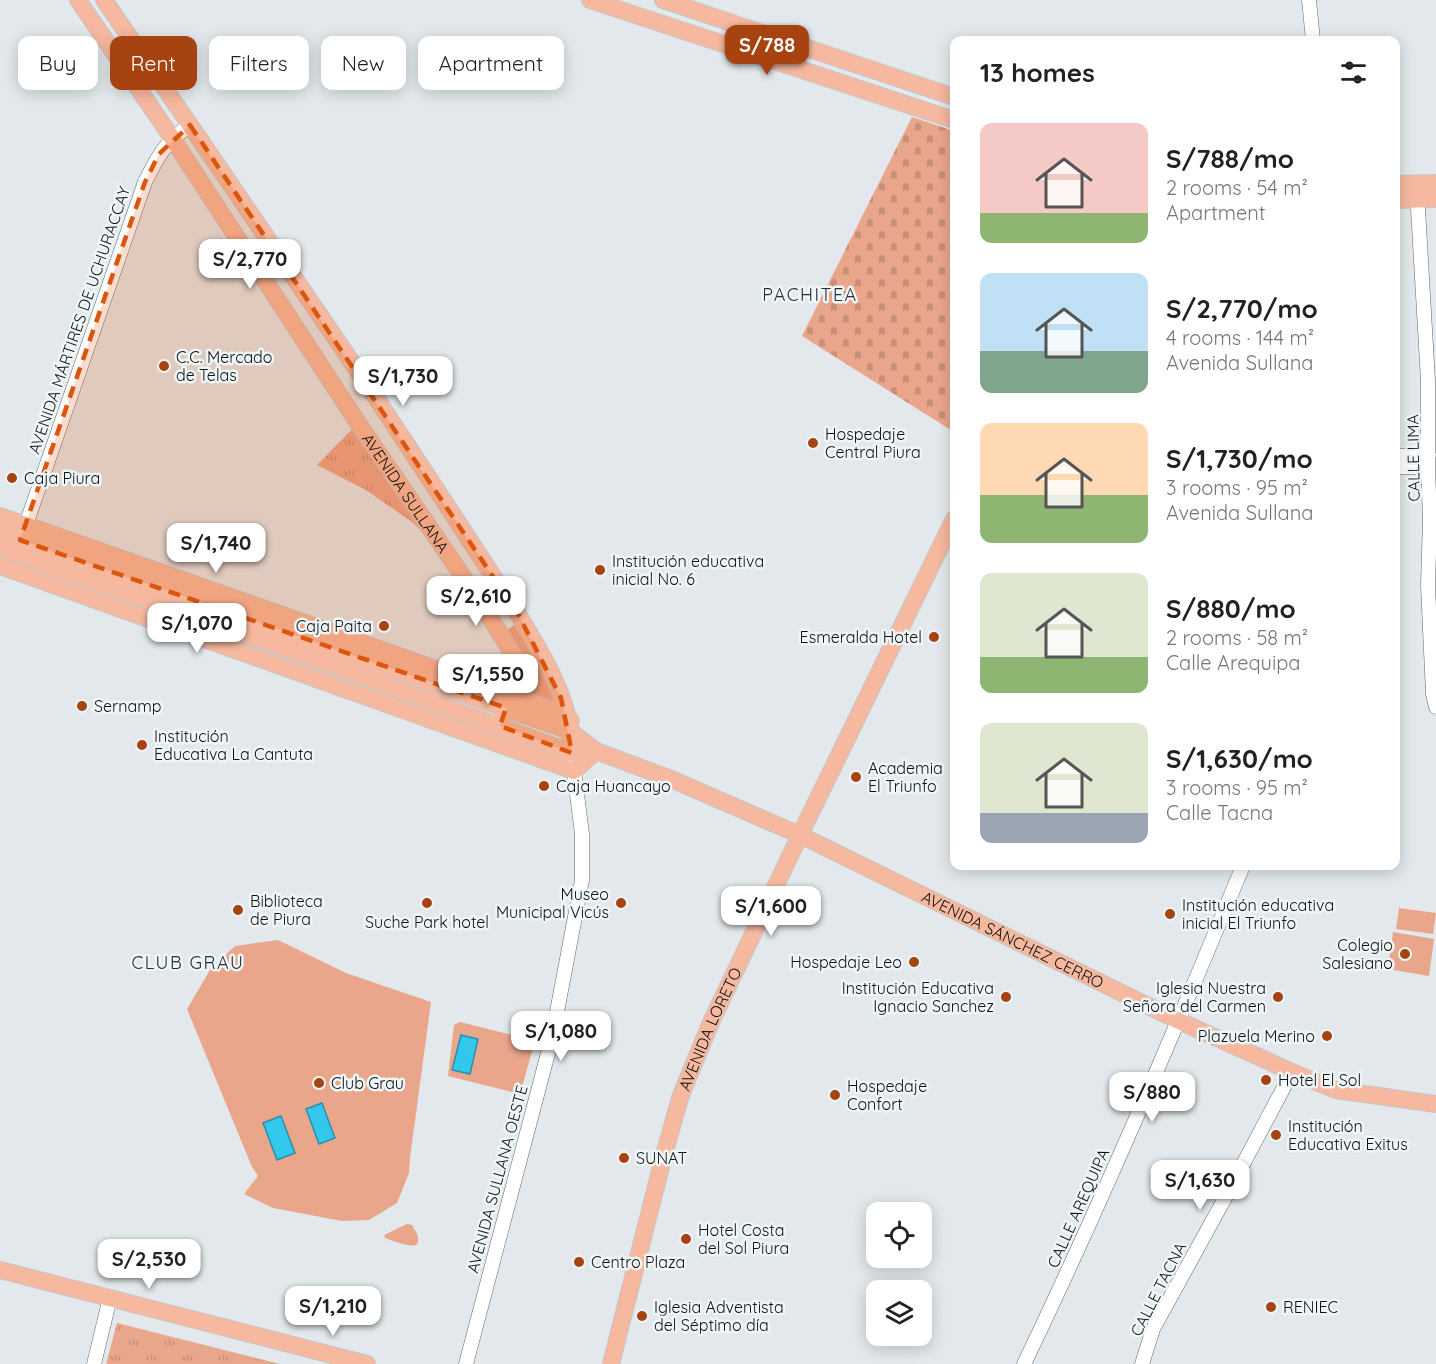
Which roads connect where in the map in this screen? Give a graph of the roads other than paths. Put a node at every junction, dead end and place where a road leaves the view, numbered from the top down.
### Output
1 (78, 0) edge
2 (104, 0) edge
3 (590, 0) edge
4 (663, 0) edge
5 (1309, 0) edge
6 (1313, 36) edge
7 (950, 96) edge
8 (950, 119) edge
9 (190, 125) junction
10 (172, 138) junction
11 (1400, 185) edge
12 (1434, 191) edge
13 (1400, 199) edge
14 (1418, 209) dead end
15 (1400, 457) edge
16 (1428, 461) junction
17 (1400, 466) edge
18 (0, 516) edge
19 (950, 527) edge
20 (0, 533) edge
21 (23, 533) junction
22 (0, 548) edge
23 (0, 566) edge
24 (508, 702) junction
25 (1436, 707) edge
26 (568, 723) junction
27 (500, 726) junction
28 (596, 751) junction
29 (572, 753) junction
30 (574, 771) junction
31 (800, 835) junction
32 (1241, 870) edge
33 (1179, 1021) junction
34 (1292, 1072) junction
35 (1435, 1101) edge
36 (0, 1270) edge
37 (110, 1298) junction
38 (94, 1364) edge
39 (367, 1364) edge
40 (466, 1364) edge
41 (611, 1364) edge
42 (1024, 1364) edge
43 (1142, 1364) edge

1 - 10 main road, AVENIDA SULLANA
2 - 9 main road, AVENIDA SULLANA
3 - 8 main road
4 - 7 main road
5 - 6 street
9 - 10 street, AVENIDA MÁRTIRES DE UCHURACCAY
9 - 26 main road, AVENIDA SULLANA
10 - 21 street, AVENIDA MÁRTIRES DE UCHURACCAY
10 - 24 main road, AVENIDA SULLANA
11 - 12 main road
12 - 13 main road
14 - 16 street, CALLE LIMA
15 - 16 street
16 - 17 street
16 - 25 street, CALLE LIMA
18 - 21 main road, AVENIDA SÁNCHEZ CERRO
19 - 31 main road, AVENIDA LORETO
20 - 21 main road, AVENIDA SÁNCHEZ CERRO
21 - 24 main road, AVENIDA SÁNCHEZ CERRO
22 - 27 main road, AVENIDA SÁNCHEZ CERRO
23 - 30 main road
24 - 26 main road, AVENIDA SÁNCHEZ CERRO
24 - 27 main road, AVENIDA SULLANA
26 - 28 main road, AVENIDA SÁNCHEZ CERRO
26 - 29 main road, AVENIDA SULLANA
27 - 29 main road, AVENIDA SÁNCHEZ CERRO
28 - 29 main road, AVENIDA SÁNCHEZ CERRO
28 - 30 main road
28 - 31 main road, AVENIDA SÁNCHEZ CERRO
29 - 30 street, AVENIDA SULLANA OESTE
30 - 40 street, AVENIDA SULLANA OESTE
31 - 33 main road, AVENIDA SÁNCHEZ CERRO
31 - 41 main road, AVENIDA LORETO
32 - 33 street, CALLE AREQUIPA
33 - 34 main road, AVENIDA SÁNCHEZ CERRO
33 - 42 street, CALLE AREQUIPA
34 - 35 main road, AVENIDA SÁNCHEZ CERRO
34 - 43 street, CALLE TACNA
36 - 37 main road
37 - 38 street
37 - 39 main road

